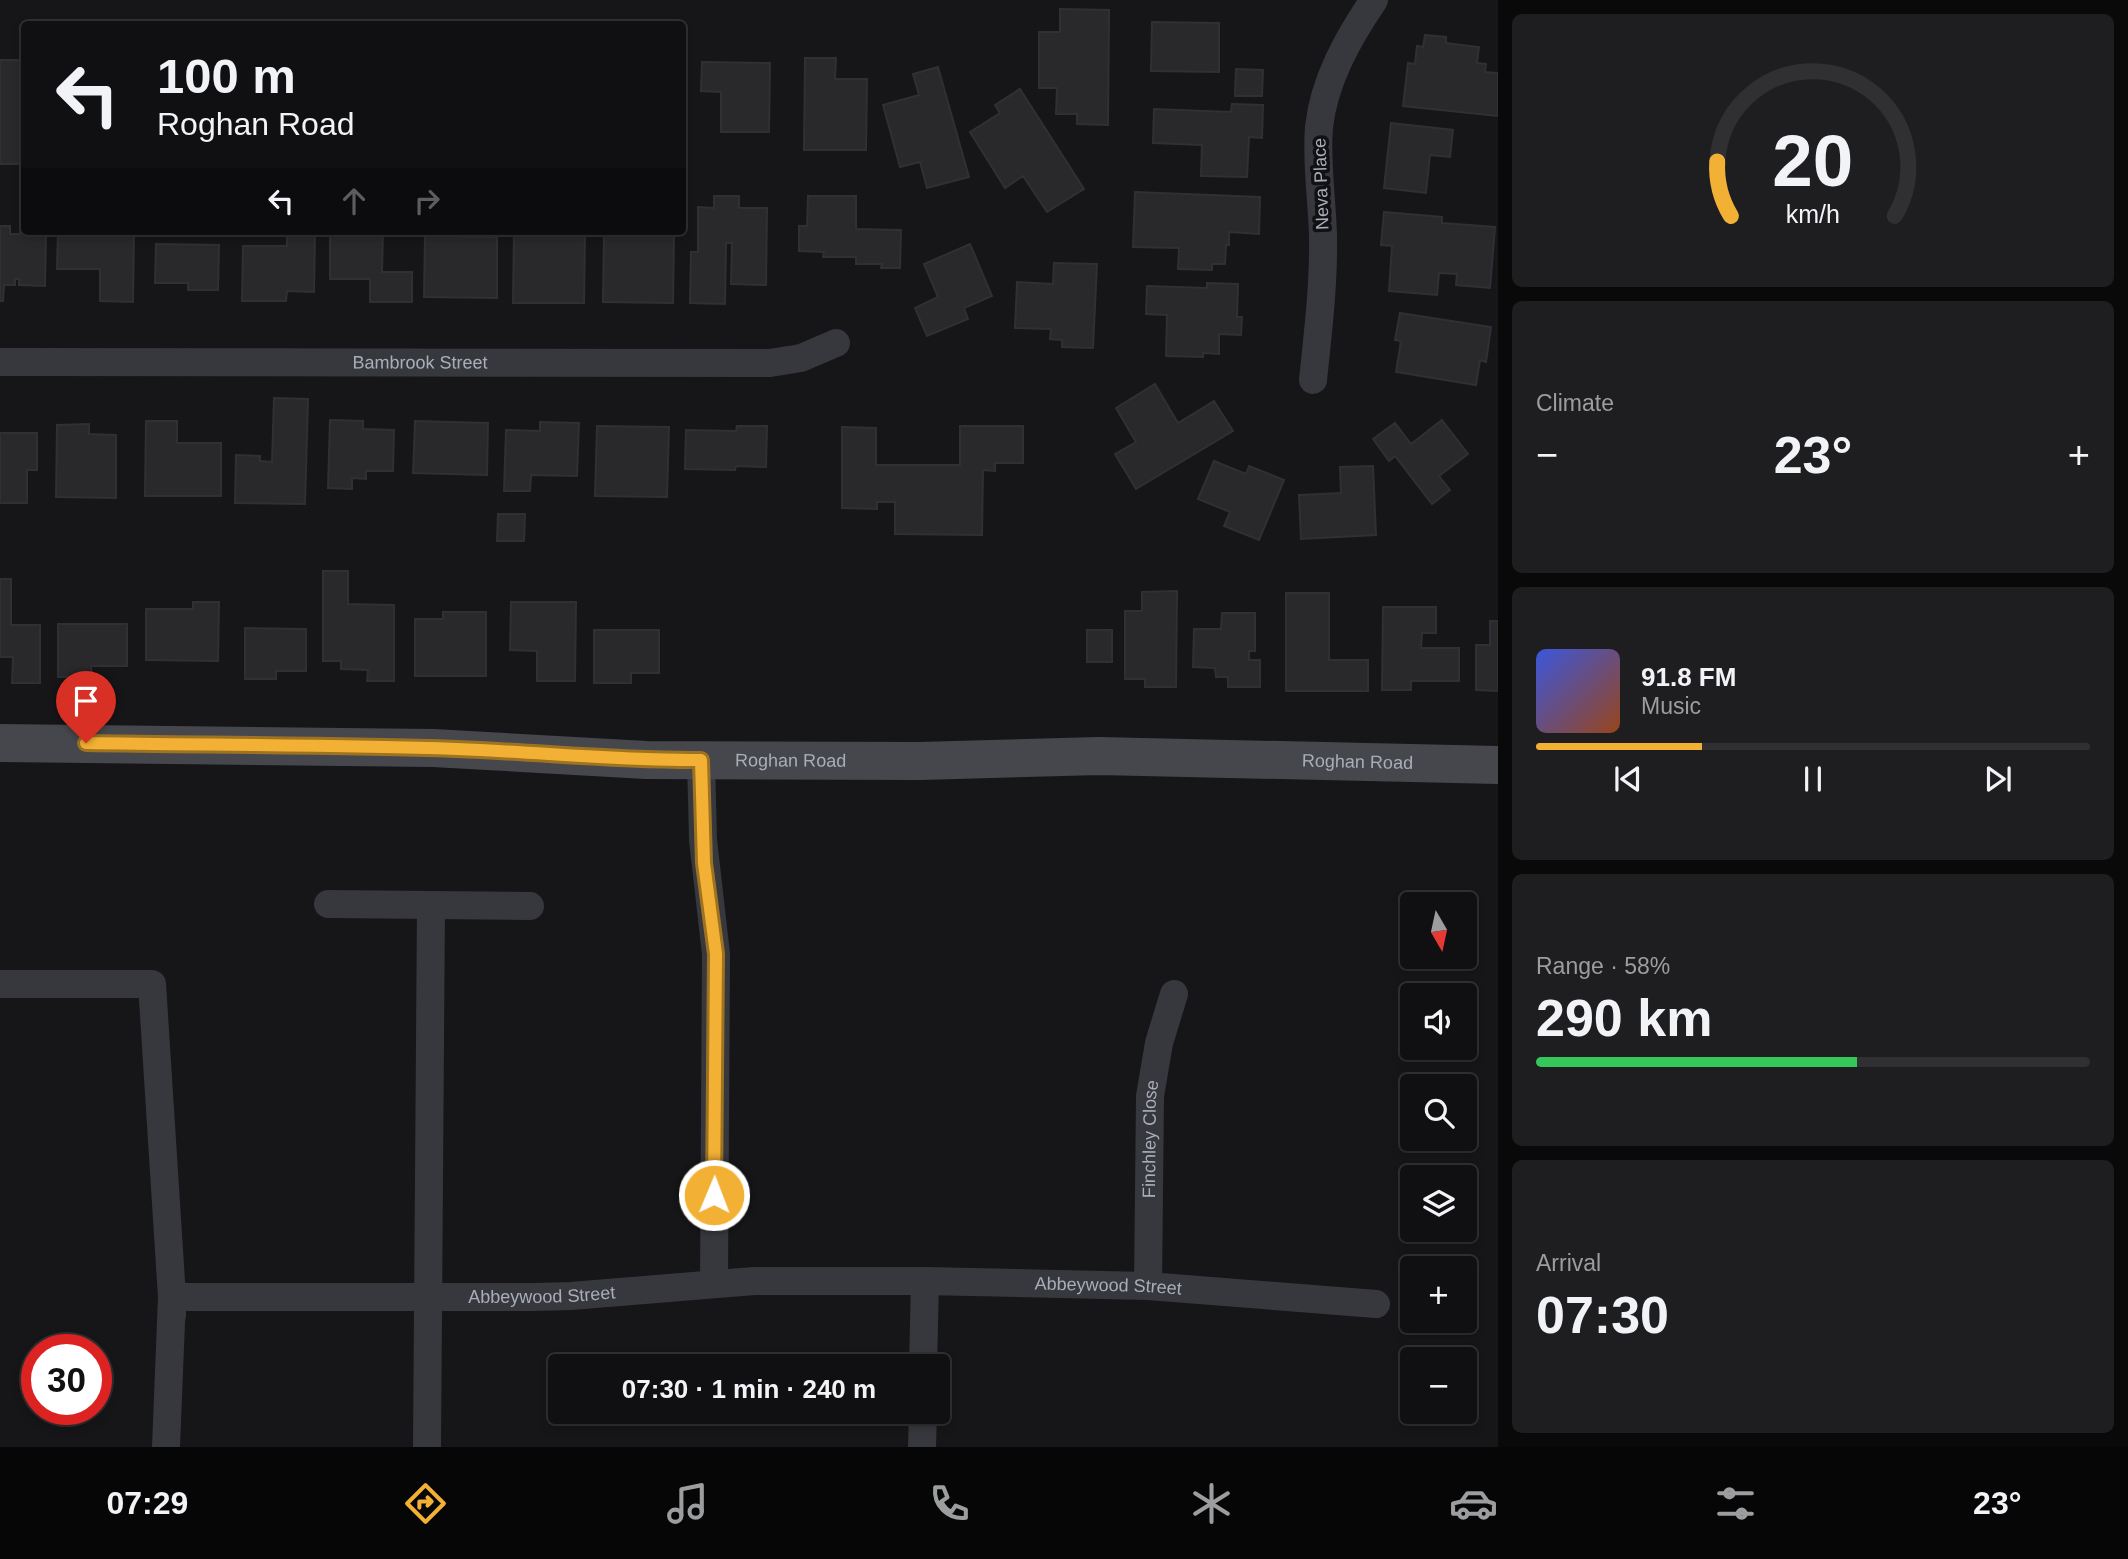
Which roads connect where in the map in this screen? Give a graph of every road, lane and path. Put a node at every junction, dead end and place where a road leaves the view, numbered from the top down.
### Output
1 (1374, 0) edge
2 (836, 343) dead end
3 (0, 362) edge
4 (1313, 380) dead end
5 (0, 743) edge
6 (701, 760) junction
7 (1498, 765) edge
8 (328, 904) dead end
9 (431, 905) junction
10 (530, 906) dead end
11 (0, 984) edge
12 (1174, 994) dead end
13 (925, 1281) junction
14 (714, 1283) junction
15 (1148, 1286) junction
16 (428, 1296) junction
17 (172, 1297) junction
18 (1376, 1304) dead end
19 (923, 1354) edge
20 (923, 1424) edge
21 (166, 1447) edge
22 (427, 1447) edge
23 (922, 1447) edge

1 - 4 street, Neva Place
2 - 3 street, Bambrook Street
5 - 6 main road, Roghan Road
6 - 7 main road, Roghan Road
6 - 14 street
8 - 9 street
9 - 10 street
9 - 16 street
11 - 17 street
12 - 15 street, Finchley Close
13 - 14 street, Abbeywood Street
13 - 15 street, Abbeywood Street
13 - 19 street
14 - 16 street, Abbeywood Street
15 - 18 street, Abbeywood Street
16 - 17 street, Abbeywood Street
16 - 22 street
17 - 21 street
20 - 23 street

